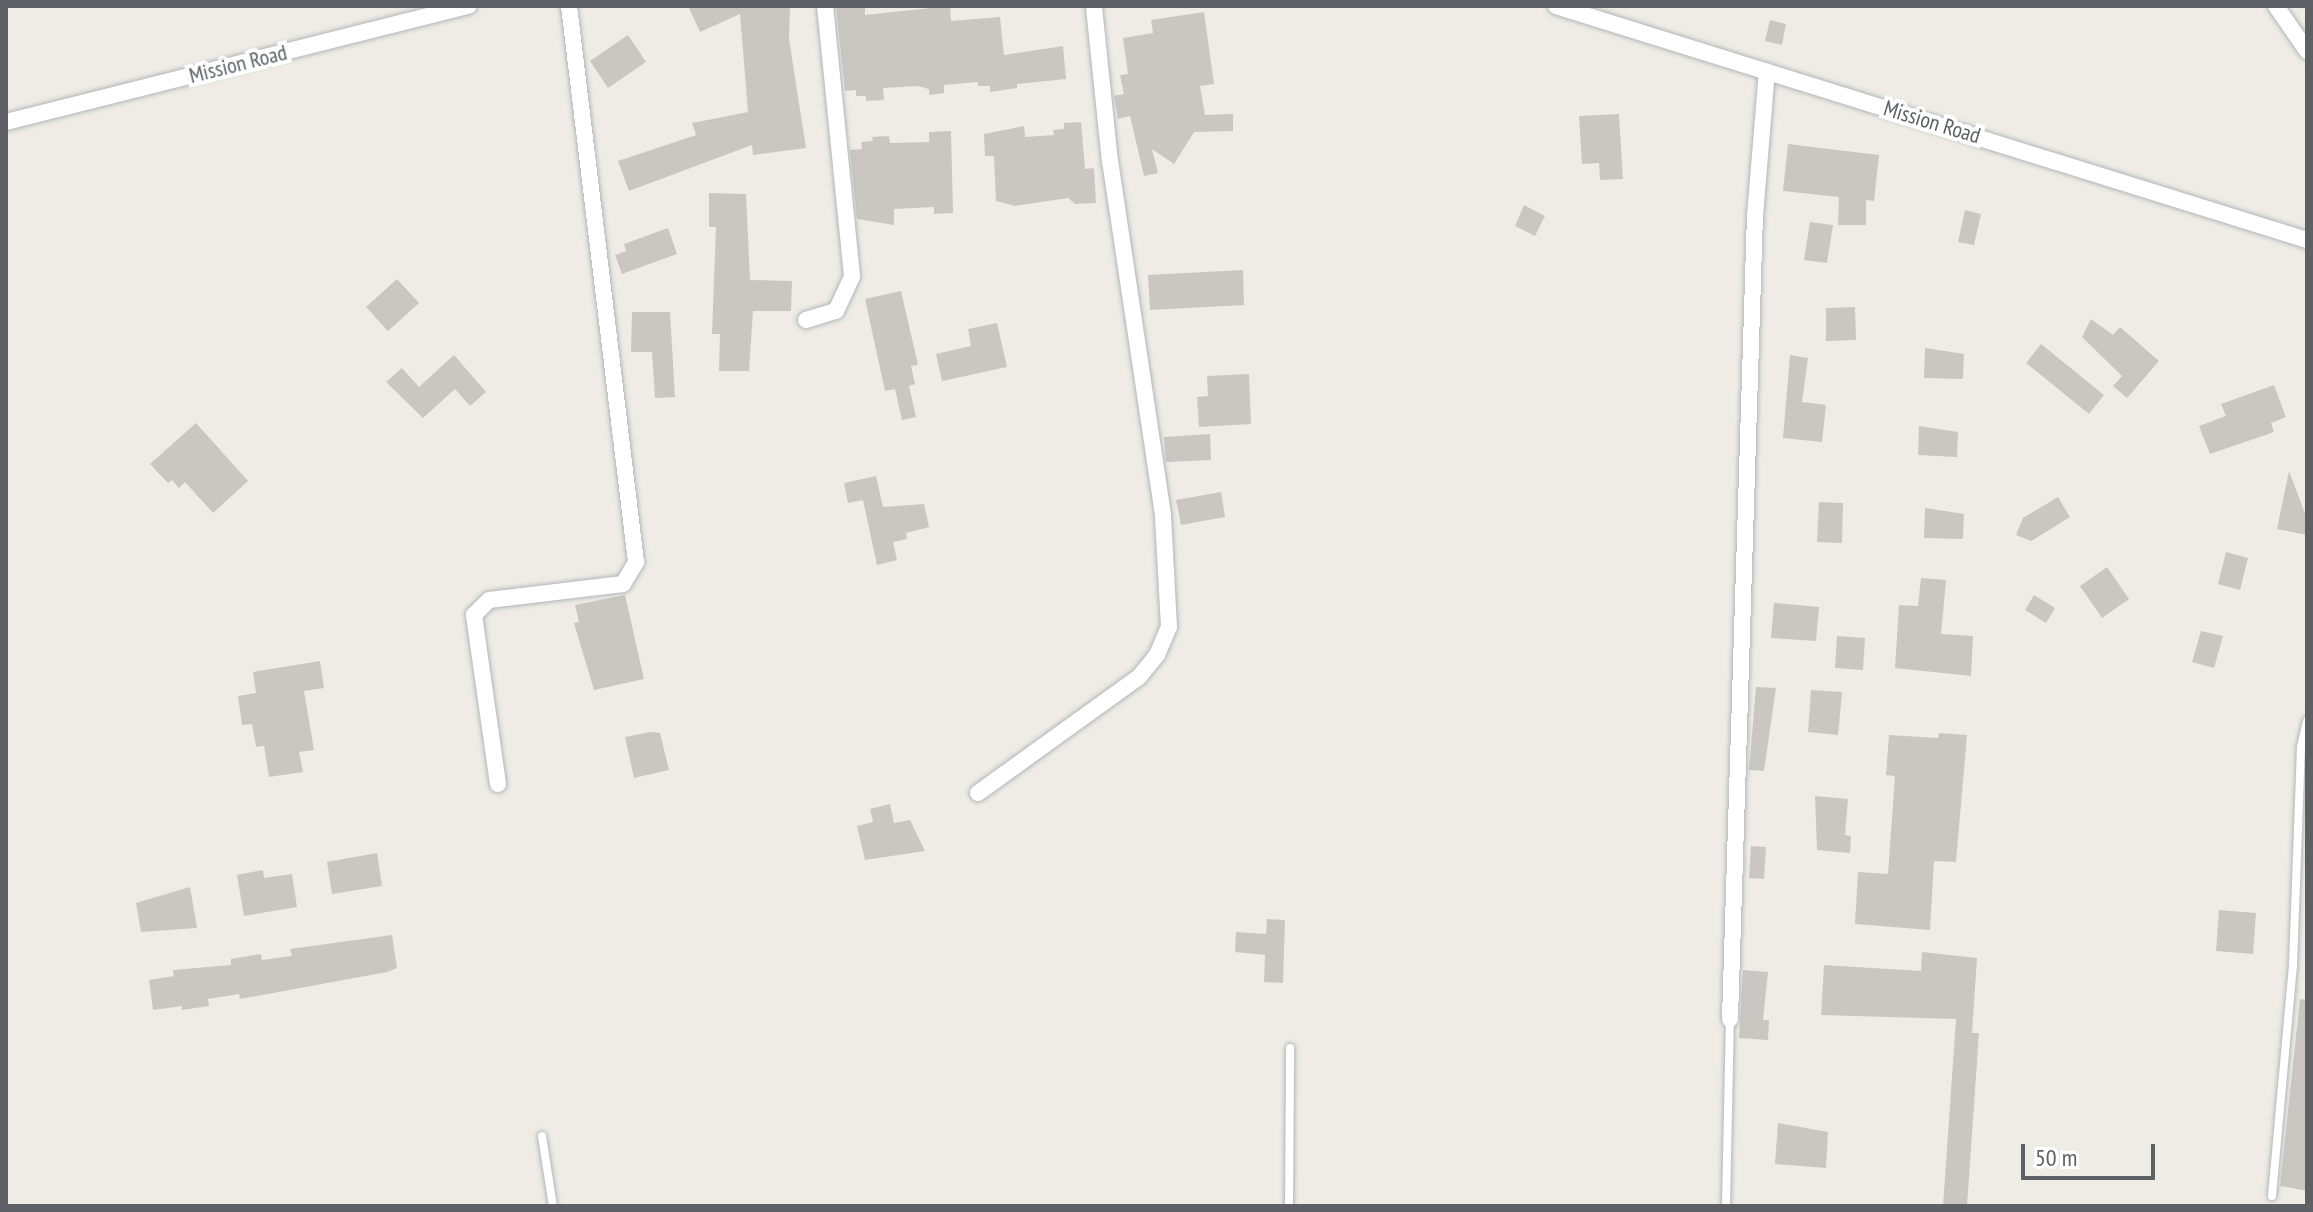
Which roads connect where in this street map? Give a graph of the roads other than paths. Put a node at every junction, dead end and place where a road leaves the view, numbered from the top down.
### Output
1 (469, 6) edge
2 (569, 6) edge
3 (825, 6) edge
4 (1094, 6) edge
5 (1556, 6) edge
6 (2276, 6) edge
7 (2307, 51) edge
8 (1767, 71) junction
9 (6, 122) edge
10 (2307, 240) edge
11 (806, 320) dead end
12 (2307, 721) edge
13 (498, 784) dead end
14 (978, 793) dead end
15 (1730, 1019) joint
16 (1290, 1048) dead end
17 (542, 1136) dead end
18 (2272, 1196) dead end
19 (553, 1206) edge
20 (1289, 1206) edge
21 (1726, 1206) edge

1 - 9 street, Mission Road
2 - 13 street
3 - 11 street
4 - 14 street
5 - 8 street, Mission Road
6 - 7 street
8 - 10 street, Mission Road
8 - 15 street
12 - 18 lane
15 - 21 lane
16 - 20 lane
17 - 19 lane

